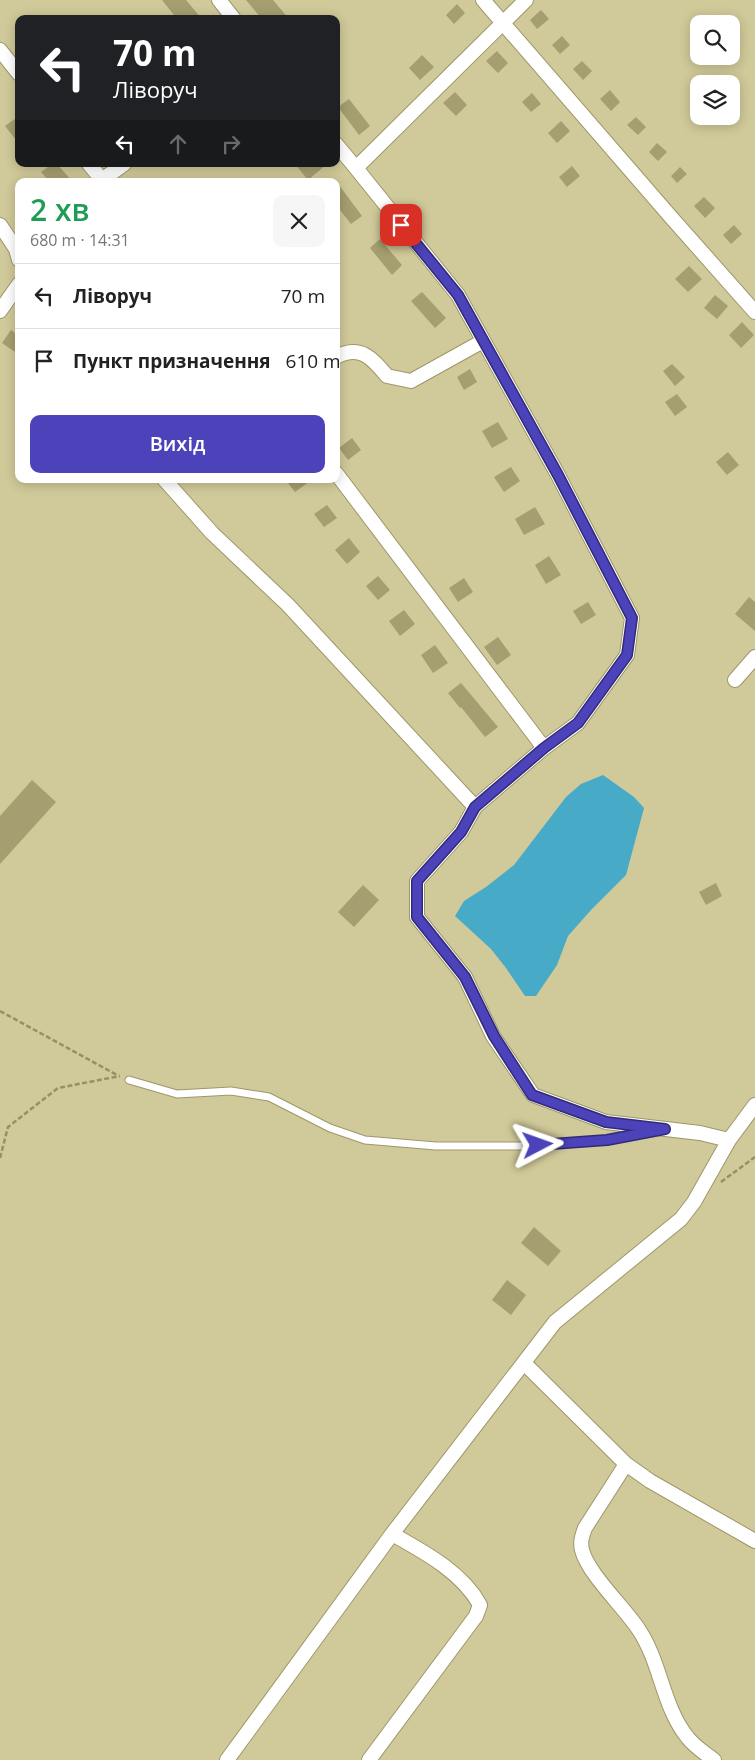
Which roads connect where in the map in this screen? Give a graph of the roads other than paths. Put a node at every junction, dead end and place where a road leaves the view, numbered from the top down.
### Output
1 (219, 0) edge
2 (483, 0) edge
3 (526, 0) edge
4 (231, 15) edge
5 (502, 22) junction
6 (0, 50) edge
7 (15, 69) edge
8 (340, 149) edge
9 (91, 167) edge
10 (120, 167) edge
11 (356, 168) junction
12 (100, 178) edge
13 (106, 178) edge
14 (0, 225) edge
15 (15, 247) edge
16 (15, 290) edge
17 (0, 311) edge
18 (755, 312) edge
19 (483, 341) junction
20 (340, 355) edge
21 (340, 479) edge
22 (168, 483) edge
23 (755, 656) edge
24 (735, 680) dead end
25 (544, 748) junction
26 (475, 807) junction
27 (128, 1080) road end
28 (755, 1105) edge
29 (665, 1129) junction
30 (729, 1140) junction
31 (524, 1363) junction
32 (626, 1464) junction
33 (392, 1534) junction
34 (755, 1541) edge
35 (227, 1760) edge
36 (369, 1760) edge
37 (714, 1760) edge

1 - 4 street
2 - 5 street
3 - 5 street
5 - 11 street
5 - 18 street
6 - 7 street
8 - 11 street
9 - 12 street
10 - 13 street
11 - 19 street
14 - 15 street
16 - 17 street
19 - 20 street
19 - 25 street
21 - 25 street
22 - 26 street
23 - 24 street
25 - 26 street
26 - 29 street
27 - 29 lane
28 - 30 street
29 - 30 street
30 - 31 street
31 - 32 street
31 - 33 street
32 - 34 street
32 - 37 street
33 - 35 street
33 - 36 street

